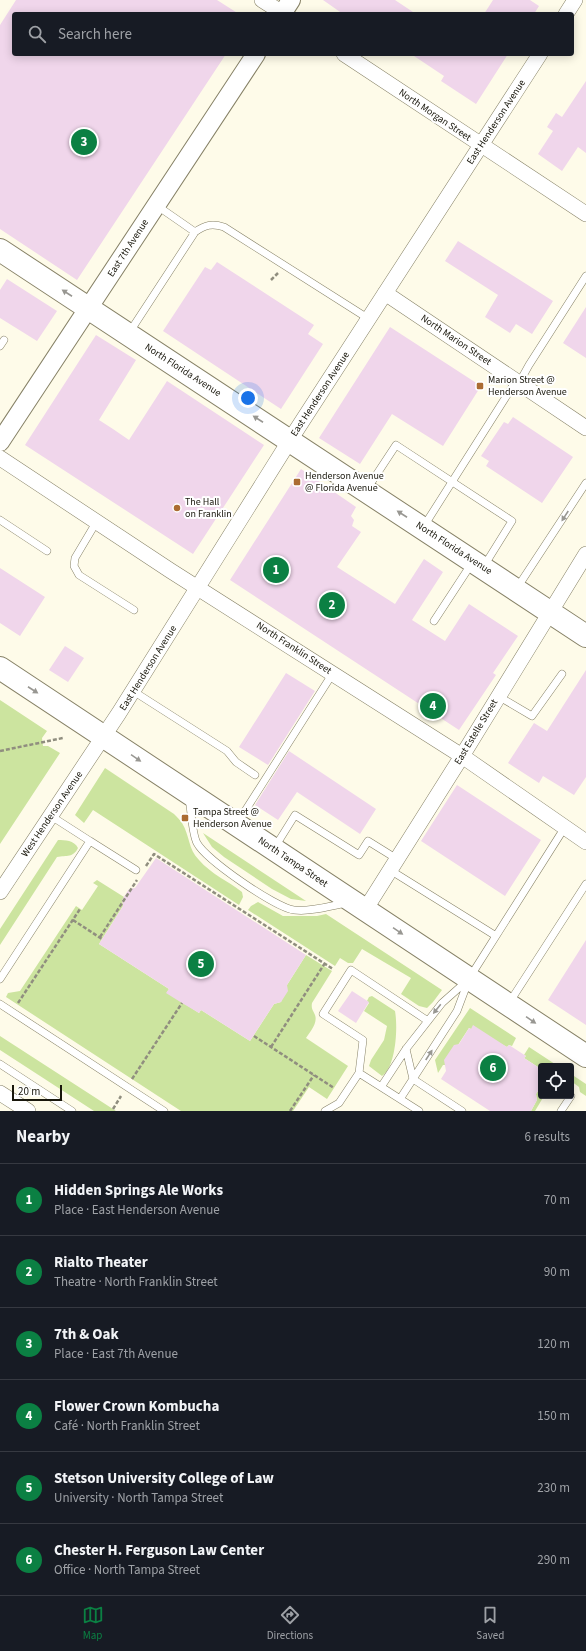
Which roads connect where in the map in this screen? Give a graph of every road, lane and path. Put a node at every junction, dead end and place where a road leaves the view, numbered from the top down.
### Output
1 (262, 0) edge
2 (575, 0) edge
3 (285, 10) edge
4 (567, 12) edge
5 (255, 56) edge
6 (347, 56) edge
7 (539, 56) edge
8 (480, 145) junction
9 (156, 205) junction
10 (586, 214) edge
11 (195, 232) junction
12 (0, 250) edge
13 (586, 276) edge
14 (385, 293) junction
15 (89, 307) junction
16 (369, 319) junction
17 (128, 333) junction
18 (518, 382) junction
19 (586, 428) edge
20 (290, 440) junction
21 (0, 442) edge
22 (0, 458) edge
23 (452, 482) junction
24 (586, 483) edge
25 (366, 490) junction
26 (0, 520) edge
27 (97, 521) junction
28 (422, 528) junction
29 (47, 551) dead end
30 (586, 554) edge
31 (478, 565) junction
32 (199, 588) junction
33 (516, 590) junction
34 (134, 610) dead end
35 (550, 612) junction
36 (434, 621) dead end
37 (586, 636) edge
38 (0, 668) edge
39 (333, 674) junction
40 (562, 674) dead end
41 (133, 691) junction
42 (498, 696) junction
43 (104, 736) junction
44 (63, 738) dead end
45 (0, 751) edge
46 (462, 756) junction
47 (255, 775) dead end
48 (188, 792) junction
49 (51, 816) junction
50 (236, 824) junction
51 (565, 827) junction
52 (585, 840) edge
53 (90, 841) junction
54 (274, 849) junction
55 (394, 864) junction
56 (146, 867) dead end
57 (136, 870) dead end
58 (137, 879) dead end
59 (586, 884) edge
60 (0, 892) edge
61 (359, 906) junction
62 (80, 909) dead end
63 (73, 920) junction
64 (496, 936) junction
65 (324, 963) junction
66 (333, 969) dead end
67 (0, 979) edge
68 (469, 979) junction
69 (182, 1002) dead end
70 (0, 1004) edge
71 (17, 1004) dead end
72 (507, 1004) junction
73 (428, 1020) junction
74 (254, 1036) dead end
75 (271, 1047) junction
76 (406, 1049) junction
77 (586, 1056) edge
78 (0, 1064) edge
79 (359, 1073) junction
80 (314, 1075) junction
81 (132, 1079) dead end
82 (413, 1079) junction
83 (381, 1087) junction
84 (334, 1088) dead end
85 (0, 1093) edge
86 (121, 1096) dead end
87 (400, 1099) junction
88 (569, 1099) edge
89 (113, 1109) dead end
90 (28, 1111) edge
91 (72, 1111) edge
92 (164, 1111) edge
93 (290, 1111) edge
94 (325, 1111) edge
95 (419, 1111) edge
96 (462, 1111) edge
97 (561, 1111) edge

1 - 3 street
2 - 4 street
5 - 9 street, East 7th Avenue
6 - 8 street, North Morgan Street
7 - 8 street, East Henderson Avenue
8 - 10 street, North Morgan Street
8 - 14 street, East Henderson Avenue
9 - 11 lane
9 - 15 street, East 7th Avenue
11 - 16 lane
11 - 17 lane
15 -> 12 main road, North Florida Avenue
13 - 18 lane
14 - 16 street, East Henderson Avenue
14 - 18 street, North Marion Street
15 - 17 main road, North Florida Avenue
15 - 21 street, East 7th Avenue
16 - 20 street, East Henderson Avenue
20 -> 17 main road, North Florida Avenue
18 - 19 street, North Marion Street
18 - 23 lane
20 - 25 main road, North Florida Avenue
20 - 32 street, East Henderson Avenue
22 - 27 street, North Franklin Street
23 - 25 lane
23 - 28 lane
23 - 31 lane
24 -> 33 lane
28 -> 25 main road, North Florida Avenue
26 - 29 lane
27 - 32 street, North Franklin Street
27 - 34 lane
28 - 31 main road, North Florida Avenue
30 - 35 street, East Estelle Street
31 - 33 main road, North Florida Avenue
31 - 36 lane
32 - 39 street, North Franklin Street
32 - 41 street, East Henderson Avenue
33 - 35 main road, North Florida Avenue
35 - 37 main road, North Florida Avenue
35 - 42 street, East Estelle Street
38 -> 43 main road, North Tampa Street
39 - 46 street, North Franklin Street
39 - 50 lane
40 - 42 lane
41 - 43 street, East Henderson Avenue
41 - 47 lane
42 - 46 street, East Estelle Street
43 -> 48 main road, North Tampa Street
43 - 49 street, West Henderson Avenue
44 - 45 path
46 - 51 street, North Franklin Street
46 - 55 street, East Estelle Street
48 - 50 main road, North Tampa Street
48 - 61 lane
49 - 53 lane
49 - 60 street, West Henderson Avenue
50 - 54 main road, North Tampa Street
51 - 52 street, North Franklin Street
51 - 64 lane
53 - 57 lane
53 - 67 lane
54 - 55 lane
54 - 61 main road, North Tampa Street
55 - 61 street, East Estelle Street
55 - 64 lane
56 - 65 path
58 - 63 path
59 - 72 lane
61 -> 68 main road, North Tampa Street
62 - 63 path
63 - 71 path
64 - 68 lane
65 - 66 path
65 - 75 path
68 - 72 main road, North Tampa Street
68 -> 73 lane
82 -> 68 lane
69 - 81 path
70 - 92 lane
72 -> 77 main road, North Tampa Street
73 - 76 lane
73 - 79 lane
74 - 75 path
75 - 80 path
76 - 82 lane
76 - 83 lane
78 - 91 lane
79 - 83 lane
79 - 94 lane
80 - 84 path
80 - 93 path
82 - 87 lane
82 - 96 lane
83 - 87 lane
85 - 90 street
86 - 89 path
87 - 95 lane
88 - 97 lane

